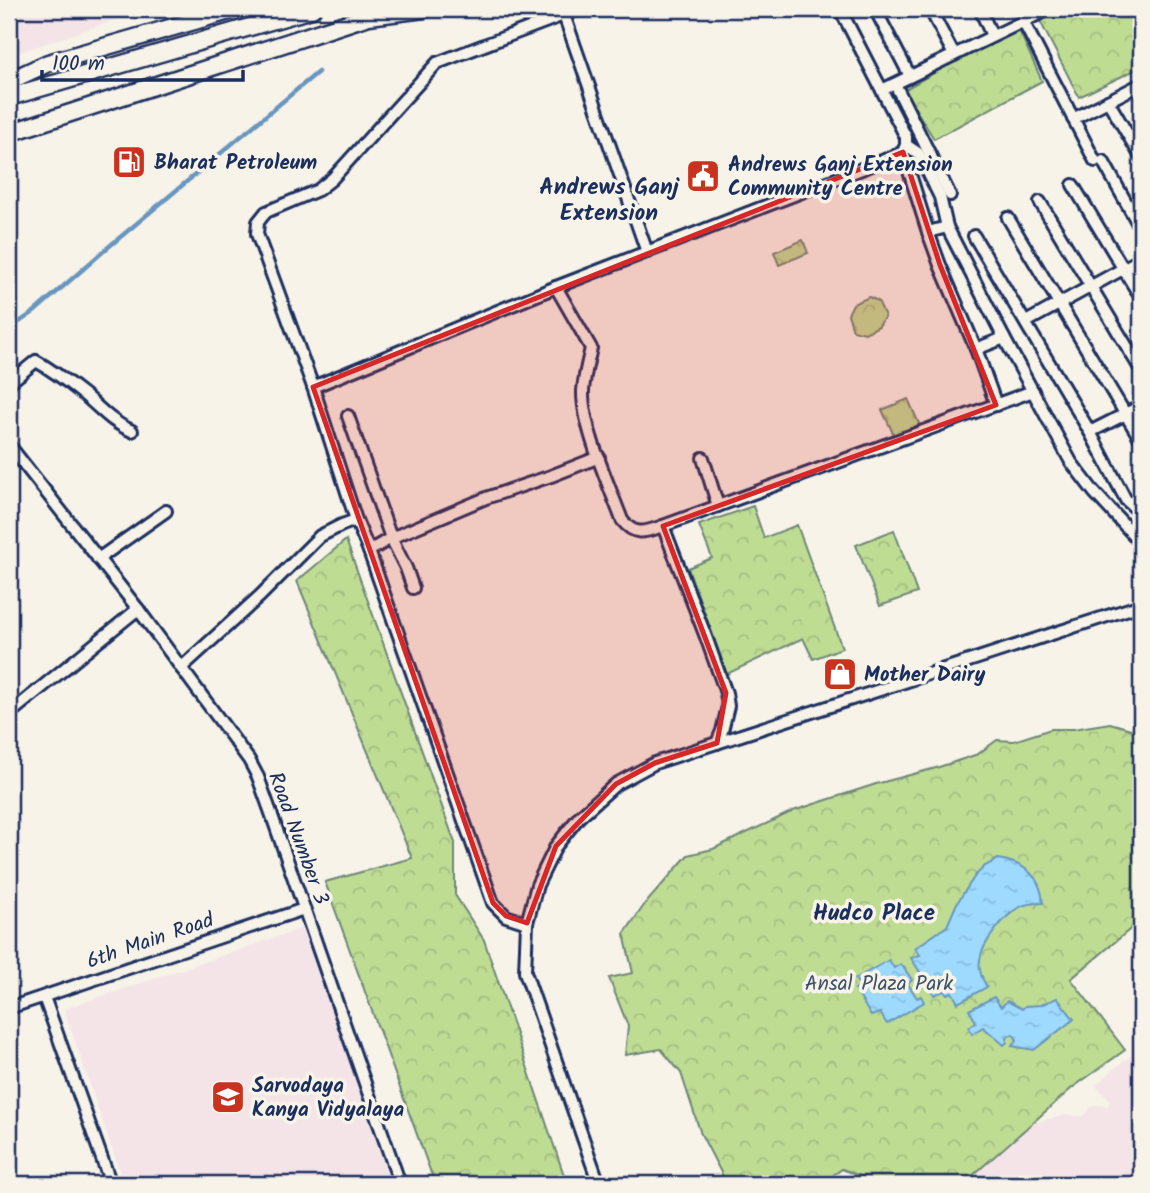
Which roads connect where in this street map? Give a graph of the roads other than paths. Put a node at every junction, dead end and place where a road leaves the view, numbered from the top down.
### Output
1 (236, 9) edge
2 (312, 9) edge
3 (424, 9) edge
4 (579, 9) edge
5 (840, 9) edge
6 (875, 9) edge
7 (930, 9) edge
8 (980, 9) edge
9 (1049, 9) edge
10 (406, 10) edge
11 (564, 15) junction
12 (1028, 15) edge
13 (992, 36) junction
14 (954, 55) junction
15 (910, 76) junction
16 (9, 81) edge
17 (895, 84) junction
18 (1141, 84) edge
19 (882, 90) junction
20 (9, 97) edge
21 (1108, 101) junction
22 (1073, 119) junction
23 (9, 133) edge
24 (904, 149) junction
25 (1141, 157) edge
26 (1073, 185) dead end
27 (950, 195) dead end
28 (1040, 202) dead end
29 (1008, 218) dead end
30 (947, 227) junction
31 (1141, 229) edge
32 (928, 232) junction
33 (974, 236) dead end
34 (647, 252) junction
35 (1141, 259) edge
36 (1124, 268) junction
37 (556, 287) junction
38 (1091, 287) junction
39 (1141, 298) edge
40 (1059, 304) junction
41 (1026, 323) junction
42 (1004, 338) junction
43 (976, 349) junction
44 (1141, 370) edge
45 (9, 383) edge
46 (313, 387) junction
47 (1033, 391) junction
48 (996, 405) junction
49 (1141, 406) edge
50 (1126, 414) junction
51 (348, 416) dead end
52 (132, 431) dead end
53 (1090, 432) junction
54 (1141, 440) edge
55 (9, 445) edge
56 (599, 457) junction
57 (704, 458) dead end
58 (718, 506) junction
59 (166, 511) dead end
60 (1141, 513) edge
61 (356, 520) junction
62 (663, 526) junction
63 (391, 538) junction
64 (1141, 543) edge
65 (369, 551) junction
66 (98, 559) junction
67 (413, 588) dead end
68 (1141, 605) edge
69 (138, 608) junction
70 (181, 668) junction
71 (9, 714) edge
72 (717, 743) junction
73 (304, 909) junction
74 (527, 923) junction
75 (44, 997) junction
76 (9, 1008) edge
77 (111, 1184) edge
78 (400, 1184) edge
79 (599, 1184) edge

1 - 16 main road
2 - 20 main road
3 - 10 main road
4 - 11 street
5 - 19 street
6 - 15 street
7 - 14 street
8 - 13 street
9 - 12 street
10 - 23 main road
11 - 34 street
11 - 46 street
12 - 13 street
12 - 22 street
13 - 14 street
14 - 15 street
15 - 17 street
17 - 19 street
17 - 27 street
18 - 21 street
19 - 24 street
21 - 22 street
21 - 25 street
22 - 31 street
24 - 30 street
24 - 32 street
24 - 34 street
26 - 36 street
28 - 38 street
29 - 40 street
30 - 32 street
30 - 42 street
32 - 43 street
33 - 41 street
34 - 37 street
35 - 36 street
36 - 38 street
36 - 39 street
37 - 46 street
37 - 56 street
38 - 40 street
38 - 44 street
40 - 41 street
40 - 50 street
41 - 53 street
42 - 43 street
42 - 47 street
43 - 48 street
45 - 52 street
46 - 61 street
47 - 48 street
47 - 64 street
48 - 58 street
49 - 50 street
50 - 53 street
50 - 54 street
51 - 63 street
53 - 60 street
55 - 66 street, Road Number 3
56 - 62 street
56 - 63 street
57 - 58 street
58 - 62 street
59 - 66 street
61 - 65 street
61 - 70 street
62 - 72 street
63 - 65 street
63 - 67 street
65 - 74 street
66 - 69 street, Road Number 3
68 - 72 street
69 - 70 street, Road Number 3
69 - 71 street
70 - 73 street, Road Number 3
72 - 74 street
73 - 75 street, 6th Main Road
73 - 78 street, Road Number 3
74 - 79 street
75 - 76 street, 6th Main Road
75 - 77 street

